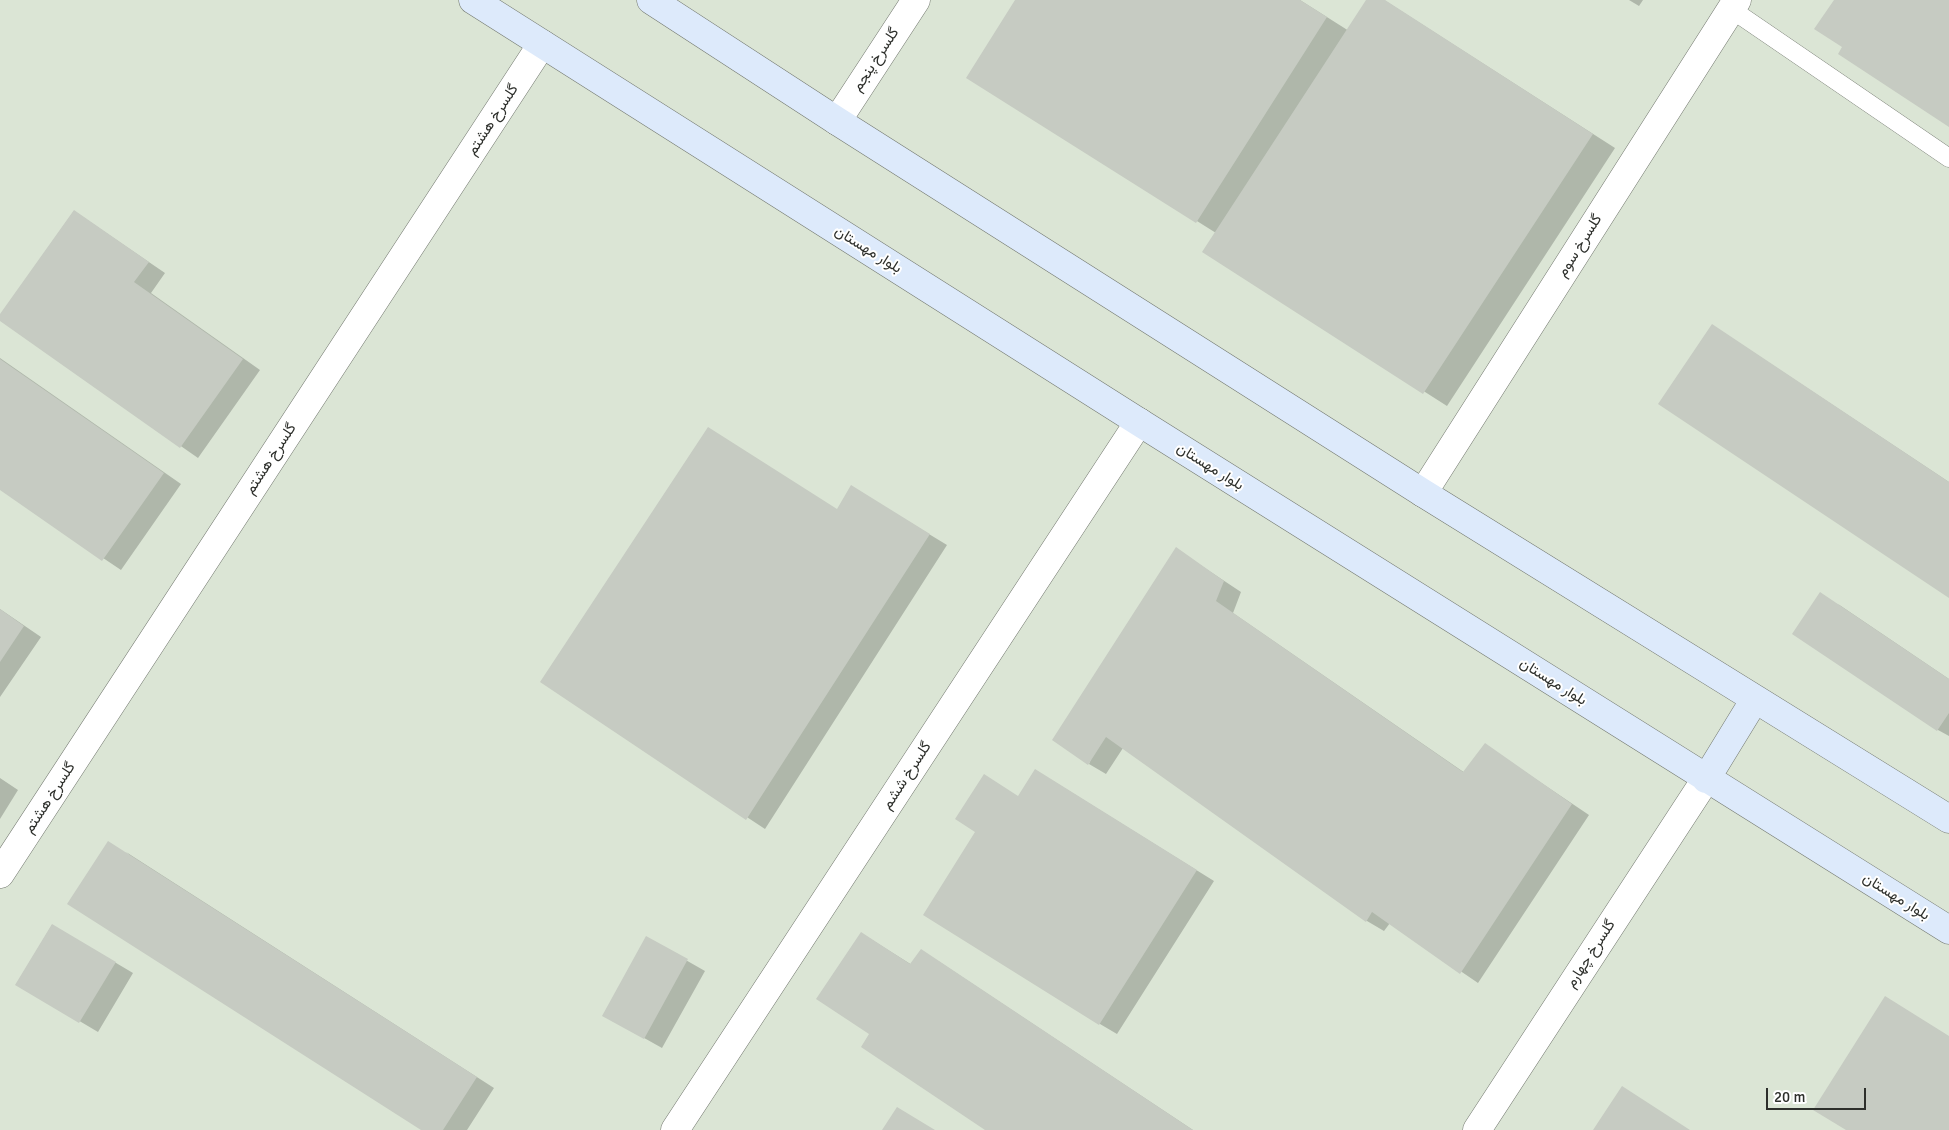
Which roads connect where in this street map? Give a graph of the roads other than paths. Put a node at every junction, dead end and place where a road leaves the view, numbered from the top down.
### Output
1 (473, 0) edge
2 (650, 0) edge
3 (916, 0) edge
4 (1734, 5) edge
5 (542, 44) junction
6 (837, 121) junction
7 (1949, 158) edge
8 (1139, 422) junction
9 (1424, 493) junction
10 (1756, 699) junction
11 (1706, 779) junction
12 (1949, 819) edge
13 (0, 874) edge
14 (1949, 930) edge
15 (675, 1130) edge
16 (1477, 1130) edge

1 - 5 street, بلوار مهستان
2 - 6 street
3 - 6 street, گلسرخ پنجم
4 - 7 lane
4 - 9 street, گلسرخ سوم
5 - 8 street, بلوار مهستان
5 - 13 street, گلسرخ هشتم
6 - 9 street
8 - 11 street, بلوار مهستان
8 - 15 street, گلسرخ ششم
9 - 10 street
10 - 11 street
10 - 12 street
11 - 14 street, بلوار مهستان
11 - 16 street, گلسرخ چهارم

